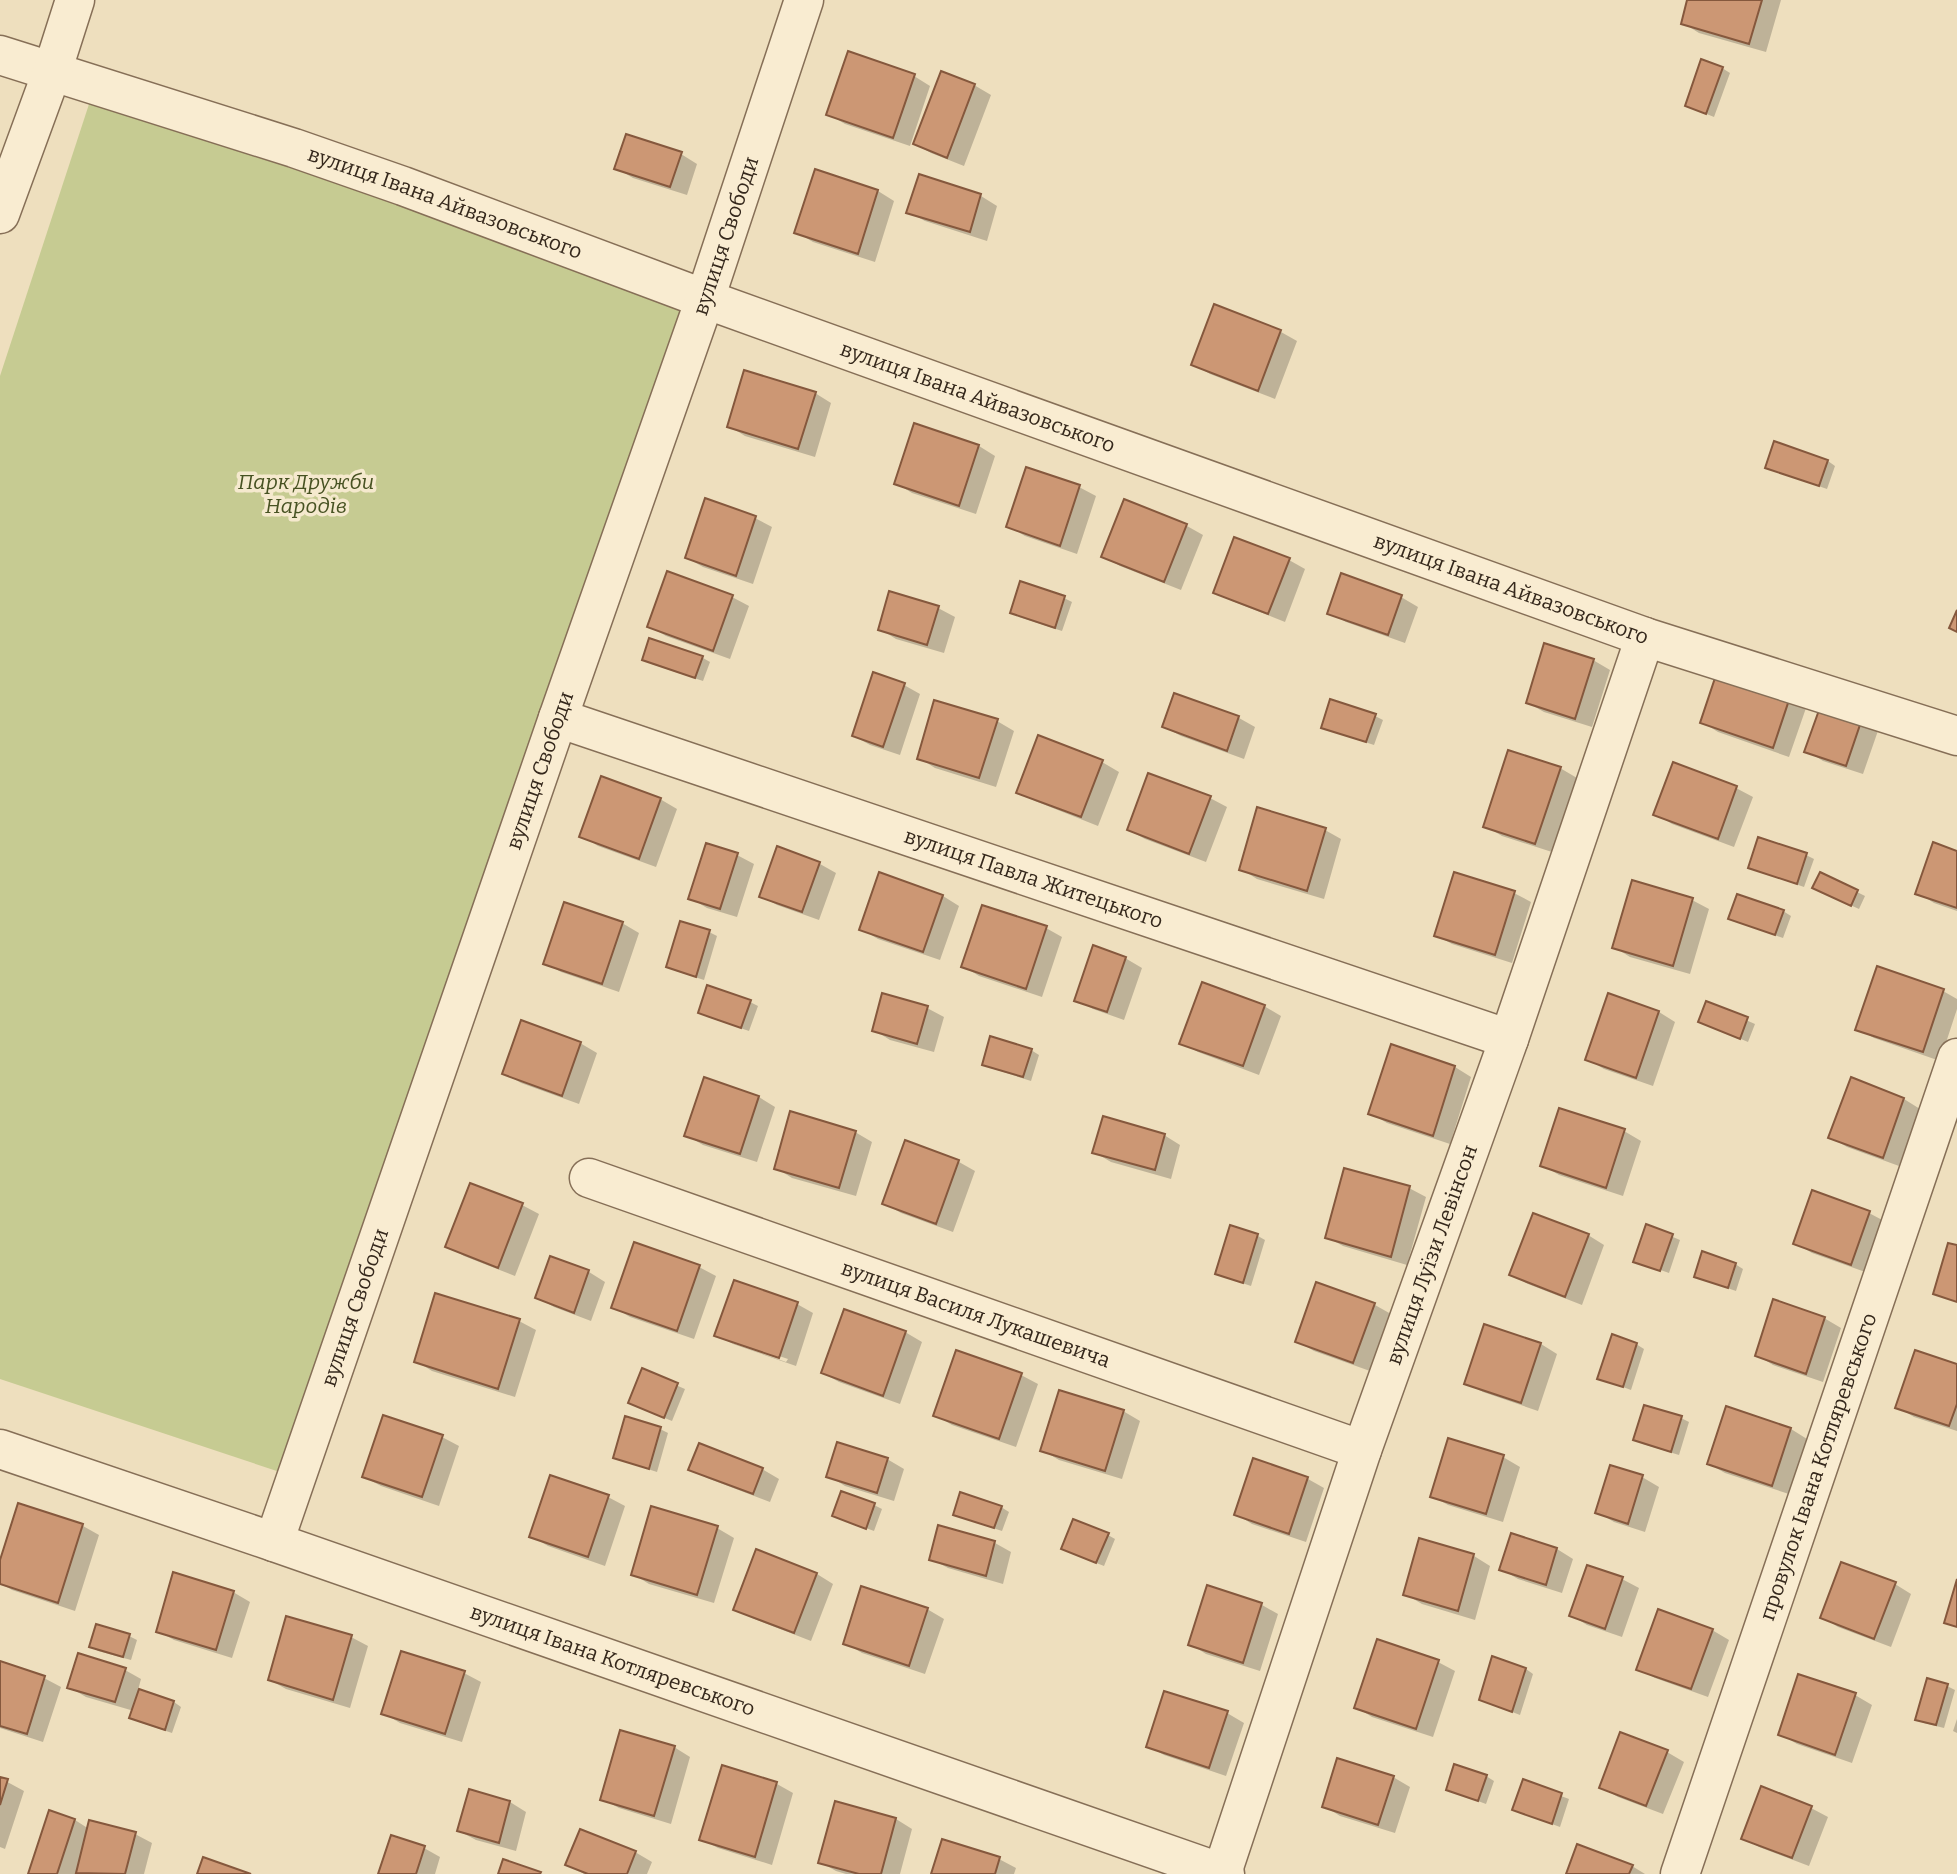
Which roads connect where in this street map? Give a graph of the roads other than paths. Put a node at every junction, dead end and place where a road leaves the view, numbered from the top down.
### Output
1 (75, 0) edge
2 (804, 0) edge
3 (0, 55) edge
4 (52, 72) junction
5 (0, 214) edge
6 (705, 299) junction
7 (1645, 637) junction
8 (558, 718) junction
9 (1957, 736) edge
10 (1509, 1039) junction
11 (1957, 1058) edge
12 (589, 1178) dead end
13 (0, 1448) edge
14 (1362, 1450) junction
15 (274, 1542) junction
16 (1223, 1874) edge
17 (1680, 1874) edge

1 - 4 street
2 - 6 street, вулиця Свободи
3 - 4 street, вулиця Івана Айвазовського
4 - 5 street
4 - 6 street, вулиця Івана Айвазовського
6 - 7 street, вулиця Івана Айвазовського
6 - 8 street, вулиця Свободи
7 - 9 street, вулиця Івана Айвазовського
7 - 10 street, вулиця Луїзи Левінсон
8 - 10 street, вулиця Павла Житецького
8 - 15 street, вулиця Свободи
10 - 14 street, вулиця Луїзи Левінсон
11 - 17 street, провулок Івана Котляревського
12 - 14 street, вулиця Василя Лукашевича
13 - 15 street, вулиця Івана Котляревського
14 - 16 street, вулиця Луїзи Левінсон
15 - 16 street, вулиця Івана Котляревського

